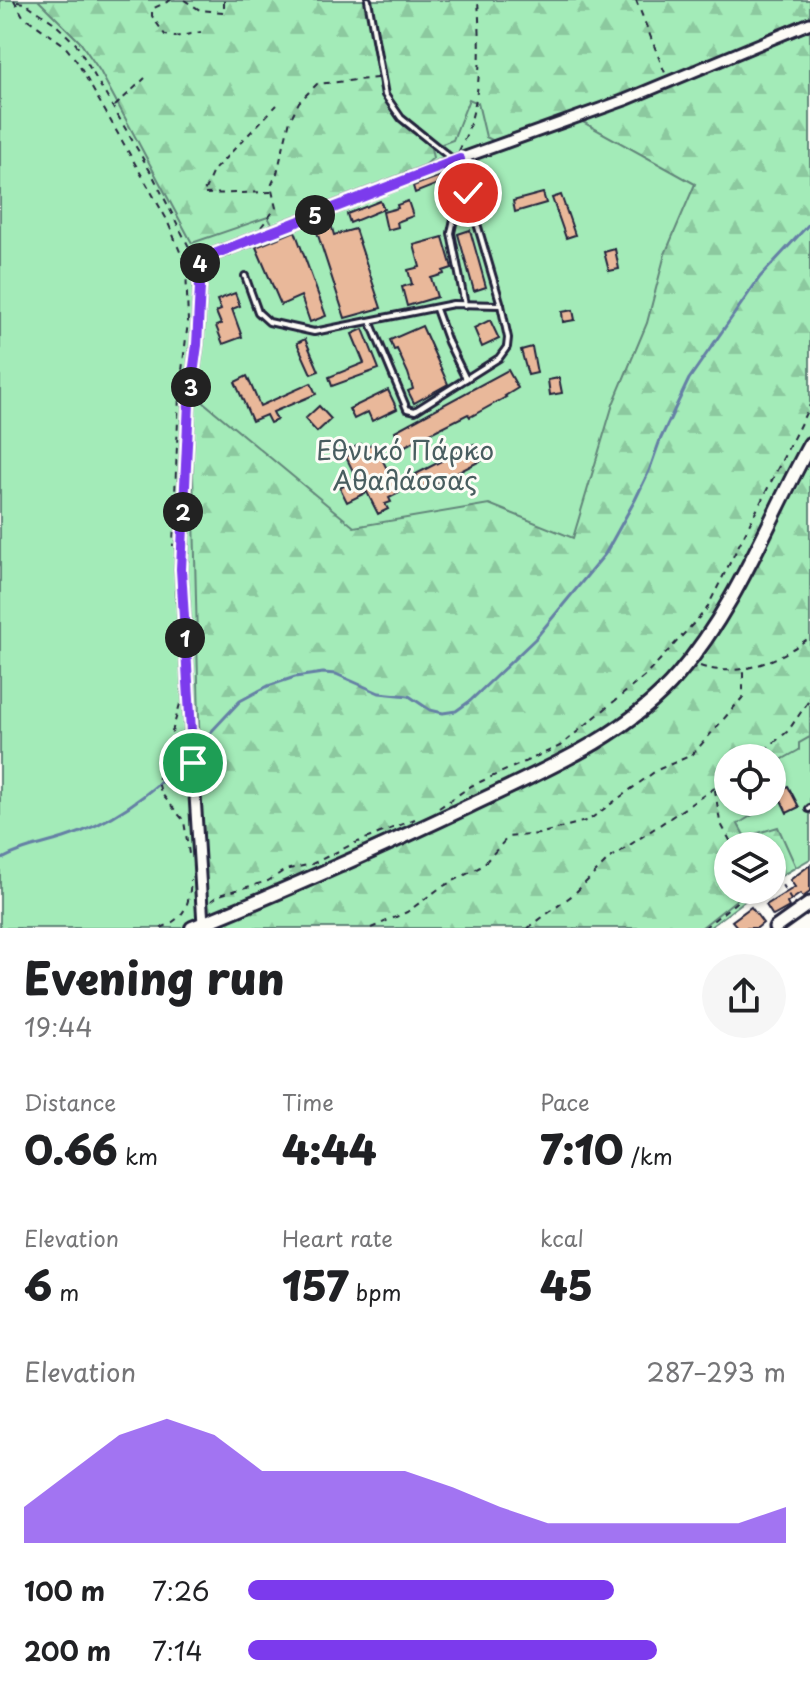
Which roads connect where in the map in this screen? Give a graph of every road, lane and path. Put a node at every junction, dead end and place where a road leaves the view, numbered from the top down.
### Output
1 (171, 0) edge
2 (184, 0) edge
3 (224, 0) edge
4 (368, 0) edge
5 (478, 0) edge
6 (636, 0) edge
7 (15, 1) edge
8 (25, 1) edge
9 (810, 23) edge
10 (201, 32) dead end
11 (145, 78) dead end
12 (383, 78) junction
13 (668, 82) junction
14 (277, 105) dead end
15 (114, 107) junction
16 (461, 159) junction
17 (272, 192) junction
18 (468, 193) junction
19 (459, 195) junction
20 (252, 240) junction
21 (198, 266) junction
22 (245, 276) dead end
23 (465, 305) junction
24 (501, 305) junction
25 (436, 309) junction
26 (370, 321) junction
27 (466, 379) junction
28 (810, 405) edge
29 (810, 444) edge
30 (172, 551) dead end
31 (810, 637) edge
32 (689, 661) junction
33 (743, 669) junction
34 (181, 695) dead end
35 (810, 699) edge
36 (772, 744) edge
37 (714, 790) edge
38 (435, 811) dead end
39 (421, 817) dead end
40 (189, 854) dead end
41 (191, 878) dead end
42 (786, 891) edge
43 (810, 903) edge
44 (731, 904) edge
45 (794, 904) dead end
46 (201, 909) junction
47 (198, 926) edge
48 (161, 928) edge
49 (371, 928) edge
50 (528, 928) edge
51 (704, 928) edge
52 (775, 928) edge

1 - 10 path
2 - 3 path
4 - 12 lane
5 - 16 path
6 - 13 path
7 - 8 path
7 - 30 path
8 - 15 path
9 - 13 street
11 - 15 path
12 - 16 lane
12 - 17 path
13 - 16 street
14 - 17 path
15 - 21 path
16 - 18 lane
16 - 19 lane
16 - 20 street
17 - 20 path
18 - 19 lane
18 - 24 lane
19 - 23 lane
20 - 21 street
21 - 46 street
22 - 26 lane
23 - 24 lane
23 - 25 lane
24 - 27 lane
25 - 26 lane
25 - 27 lane
26 - 27 lane
28 - 38 path
29 - 32 main road
31 - 33 path
32 - 33 path
32 - 47 main road
33 - 49 path
34 - 40 path
35 - 36 path
37 - 50 path
39 - 46 path
41 - 48 path
42 - 45 path
43 - 52 street
44 - 51 path
46 - 47 street

